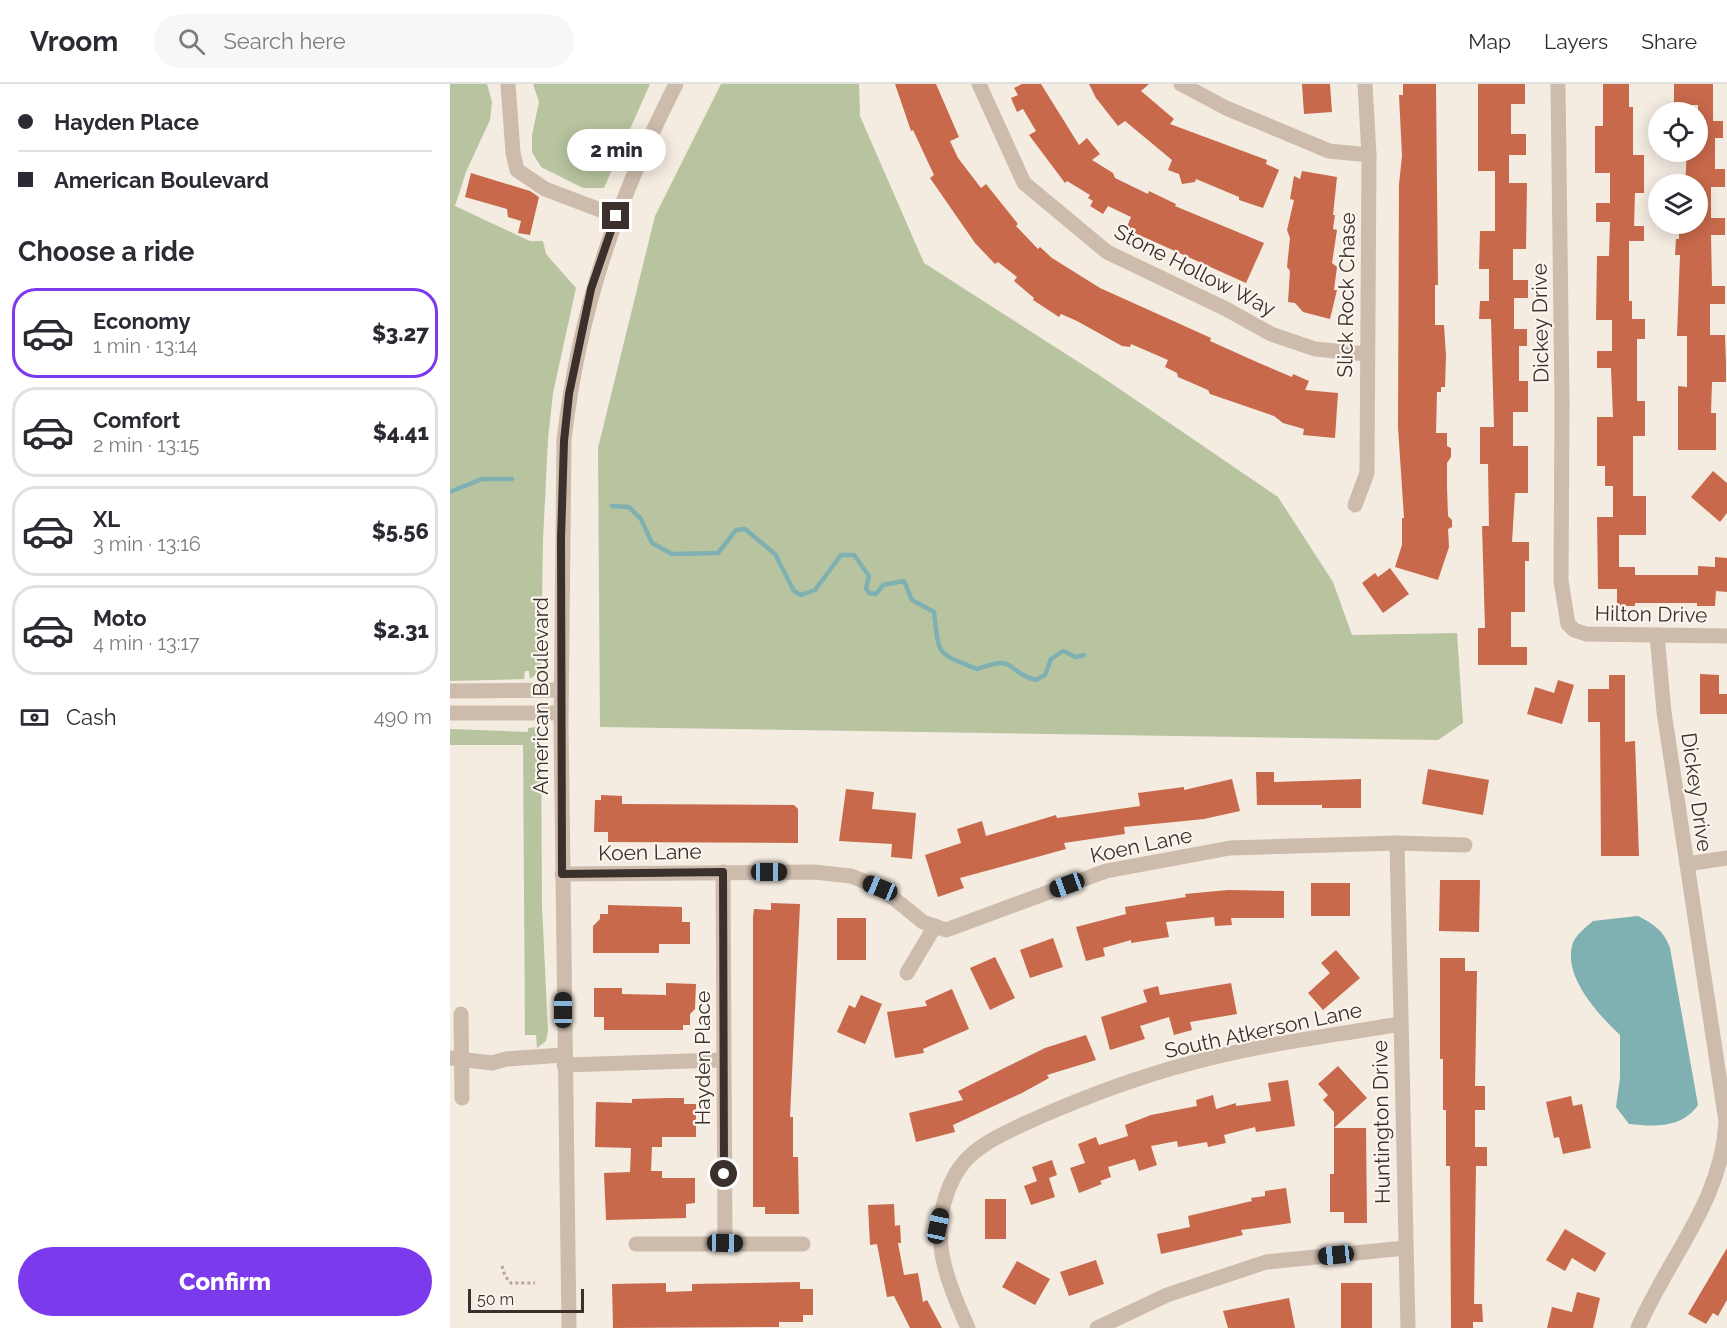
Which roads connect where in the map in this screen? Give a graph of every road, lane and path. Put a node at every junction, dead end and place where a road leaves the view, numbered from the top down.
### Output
1 (508, 84) edge
2 (676, 84) edge
3 (979, 84) edge
4 (1181, 84) edge
5 (1365, 84) edge
6 (1558, 84) edge
7 (1369, 155) junction
8 (616, 216) junction
9 (1366, 354) junction
10 (1355, 505) dead end
11 (1574, 630) joint
12 (1657, 635) junction
13 (1727, 636) edge
14 (561, 690) junction
15 (450, 691) edge
16 (450, 713) edge
17 (561, 713) junction
18 (1396, 843) junction
19 (1465, 845) dead end
20 (1727, 858) edge
21 (1686, 864) junction
22 (723, 872) junction
23 (562, 874) junction
24 (935, 926) junction
25 (907, 973) dead end
26 (461, 1014) dead end
27 (1400, 1024) junction
28 (456, 1058) edge
29 (564, 1060) junction
30 (722, 1060) junction
31 (1723, 1073) edge
32 (462, 1098) dead end
33 (725, 1243) junction
34 (636, 1244) dead end
35 (803, 1244) dead end
36 (1405, 1248) junction
37 (502, 1266) dead end
38 (535, 1284) dead end
39 (569, 1328) edge
40 (968, 1328) edge
41 (1097, 1328) edge
42 (1408, 1328) edge
43 (1638, 1328) edge

1 - 8 street
2 - 8 street, American Boulevard
3 - 9 street, Stone Hollow Way
4 - 7 street
5 - 7 street, Slick Rock Chase
6 - 11 street, Dickey Drive
7 - 9 street, Slick Rock Chase
8 - 14 street, American Boulevard
9 - 10 street, Slick Rock Chase
11 - 12 street, Hilton Drive
12 - 13 street, Hilton Drive
12 - 21 street, Dickey Drive
14 - 15 street
14 - 17 street, American Boulevard
16 - 17 street
17 - 23 street, American Boulevard
18 - 19 street, Koen Lane
18 - 24 street, Koen Lane
18 - 27 street, Huntington Drive
20 - 21 street
21 - 31 street, Dickey Drive
22 - 23 street, Koen Lane
22 - 24 street, Koen Lane
22 - 30 street, Hayden Place
23 - 29 street, American Boulevard
24 - 25 street
26 - 28 street
27 - 36 street, Huntington Drive
27 - 40 street, South Atkerson Lane
28 - 29 street
28 - 32 street
29 - 30 street
29 - 39 street, American Boulevard
30 - 33 street, Hayden Place
31 - 43 street, Dickey Drive
33 - 34 street
33 - 35 street
36 - 41 street
36 - 42 street, Huntington Drive
37 - 38 path

